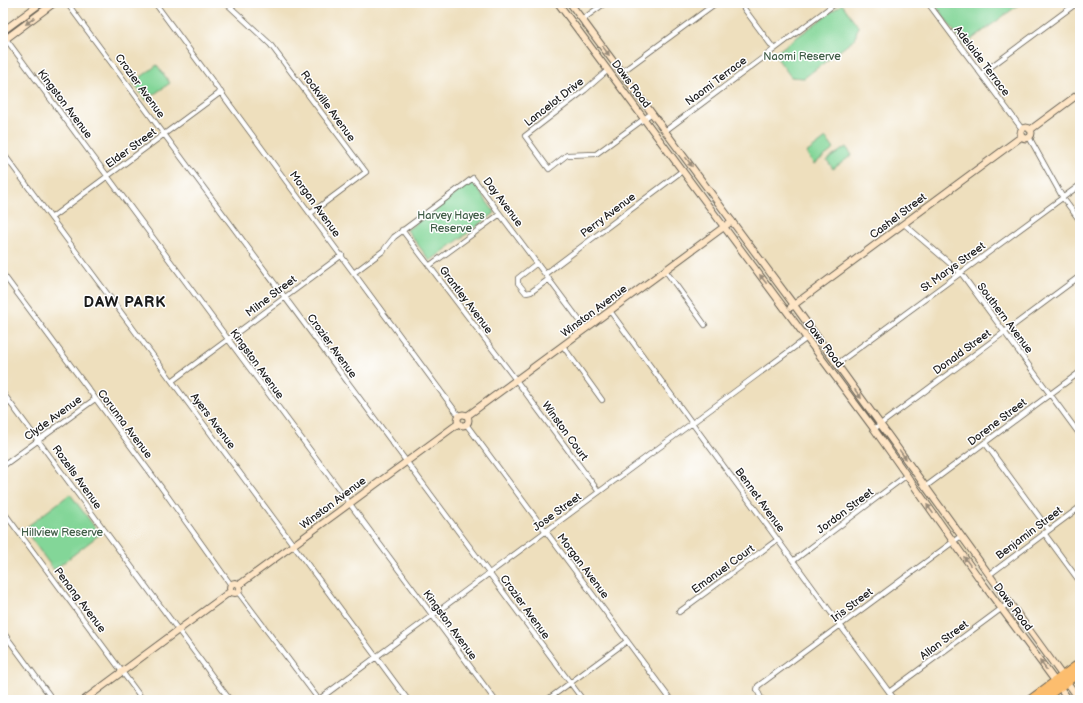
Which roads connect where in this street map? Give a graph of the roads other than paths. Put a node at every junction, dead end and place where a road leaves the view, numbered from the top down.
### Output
1 (42, 3) edge
2 (54, 3) edge
3 (67, 3) edge
4 (155, 3) edge
5 (226, 3) edge
6 (558, 3) edge
7 (570, 3) edge
8 (605, 3) edge
9 (716, 3) edge
10 (740, 3) edge
11 (836, 3) edge
12 (928, 3) edge
13 (1077, 3) edge
14 (567, 16) junction
15 (583, 19) junction
16 (5, 30) edge
17 (584, 38) junction
18 (4, 40) edge
19 (774, 49) junction
20 (608, 70) junction
21 (622, 72) junction
22 (981, 74) junction
23 (221, 92) junction
24 (1080, 93) edge
25 (652, 113) junction
26 (644, 119) junction
27 (1022, 129) junction
28 (1030, 130) junction
29 (666, 131) junction
30 (164, 134) junction
31 (1021, 137) junction
32 (1029, 137) junction
33 (3, 153) edge
34 (682, 171) junction
35 (107, 176) junction
36 (1080, 185) edge
37 (1063, 198) junction
38 (311, 212) junction
39 (500, 214) junction
40 (51, 218) junction
41 (732, 221) junction
42 (1080, 221) edge
43 (904, 224) junction
44 (723, 227) junction
45 (402, 230) junction
46 (342, 255) junction
47 (537, 263) junction
48 (429, 266) junction
49 (665, 270) junction
50 (355, 272) junction
51 (961, 273) junction
52 (545, 274) junction
53 (4, 276) edge
54 (1080, 276) edge
55 (549, 278) junction
56 (285, 297) junction
57 (794, 305) junction
58 (786, 310) junction
59 (610, 311) junction
60 (705, 325) dead end
61 (586, 328) junction
62 (1005, 332) junction
63 (807, 338) junction
64 (228, 339) junction
65 (563, 346) junction
66 (837, 364) junction
67 (1080, 372) edge
68 (516, 380) junction
69 (172, 381) junction
70 (3, 393) edge
71 (1050, 394) junction
72 (95, 398) junction
73 (602, 400) dead end
74 (459, 416) junction
75 (467, 416) junction
76 (459, 423) junction
77 (692, 423) junction
78 (466, 424) junction
79 (880, 424) junction
80 (874, 429) junction
81 (1080, 435) edge
82 (38, 440) junction
83 (985, 442) junction
84 (407, 462) junction
85 (3, 466) edge
86 (907, 476) junction
87 (925, 487) junction
88 (599, 492) junction
89 (350, 504) junction
90 (1080, 507) edge
91 (3, 511) edge
92 (1049, 530) junction
93 (546, 532) junction
94 (1044, 533) junction
95 (961, 536) junction
96 (778, 540) junction
97 (953, 542) junction
98 (294, 545) junction
99 (793, 561) junction
100 (489, 573) junction
101 (989, 574) junction
102 (1080, 582) edge
103 (239, 585) junction
104 (231, 588) junction
105 (238, 592) junction
106 (1009, 603) junction
107 (1001, 608) junction
108 (679, 612) dead end
109 (432, 616) junction
110 (840, 625) junction
111 (178, 631) junction
112 (3, 632) edge
113 (627, 641) junction
114 (376, 657) junction
115 (1052, 662) junction
116 (1080, 663) edge
117 (1070, 670) junction
118 (122, 672) junction
119 (1080, 672) edge
120 (1064, 679) junction
121 (570, 683) junction
122 (1057, 684) junction
123 (889, 692) junction
124 (1051, 694) junction
125 (53, 700) edge
126 (84, 700) edge
127 (143, 700) edge
128 (230, 700) edge
129 (319, 700) edge
130 (408, 700) edge
131 (495, 700) edge
132 (547, 700) edge
133 (583, 700) edge
134 (671, 700) edge
135 (762, 700) edge
136 (894, 700) edge
137 (1030, 700) edge
138 (1042, 700) edge
139 (1069, 700) edge
140 (1080, 700) edge

1 - 16 main road
2 -> 18 main road
3 - 30 street, Crozier Avenue
4 - 23 street, Morgan Avenue
5 - 38 street, Rockville Avenue
6 - 14 main road, Daws Road
7 - 15 main road, Daws Road
8 - 15 street
9 - 21 street
10 - 19 street
11 - 19 street, Naomi Terrace
12 - 22 street, Adelaide Terrace
13 - 22 street
14 - 15 main road
14 - 17 main road, Daws Road
15 - 17 main road
15 -> 21 main road, Daws Road
16 - 18 main road
17 - 20 main road, Daws Road
18 - 35 street, Kingston Avenue
19 - 29 street, Naomi Terrace
20 - 26 main road, Daws Road
20 - 26 street, Lancelot Drive
21 - 25 main road, Daws Road
22 - 27 street, Adelaide Terrace
23 - 30 street, Elder Street
23 - 38 street, Morgan Avenue
24 - 28 main road
25 - 26 street, Lancelot Drive
25 - 29 main road, Daws Road
26 - 34 main road, Daws Road
27 - 28 main road
27 - 31 main road
28 - 32 main road
29 -> 41 main road, Daws Road
30 - 35 street, Elder Street
30 - 56 street, Crozier Avenue
31 - 32 main road
31 - 43 main road, Cashel Street
32 - 37 street
33 - 40 street, Ayers Avenue
34 - 44 main road, Daws Road
34 - 52 street, Perry Avenue
35 - 40 street, Elder Street
35 - 64 street, Kingston Avenue
36 - 37 street, St Marys Street
37 - 42 street
37 - 51 street, St Marys Street
38 - 46 street, Morgan Avenue
39 - 45 street, Day Avenue
39 - 47 street, Day Avenue
39 - 48 street
40 - 69 street, Ayers Avenue
41 - 44 main road, Winston Avenue
41 - 57 main road, Daws Road
43 - 51 street, Southern Avenue
43 - 57 main road, Cashel Street
44 - 49 main road, Winston Avenue
58 -> 44 main road, Daws Road
45 - 48 street, Grantley Avenue
45 - 50 street, Day Avenue
46 - 50 street, Morgan Avenue
46 - 56 street, Milne Street
47 - 52 street, Day Avenue
47 - 55 street
48 - 68 street, Grantley Avenue
49 - 59 main road, Winston Avenue
49 - 60 street
50 - 74 street, Morgan Avenue
51 - 62 street, Southern Avenue
51 - 66 street, St Marys Street
52 - 55 street, Day Avenue
53 - 72 street, Corunna Avenue
54 - 62 street, Donald Street
55 - 61 street, Day Avenue
56 - 64 street, Milne Street
56 - 84 street, Crozier Avenue
57 - 58 main road, Cashel Street
57 - 66 main road, Daws Road
58 - 63 main road, Daws Road
59 - 61 main road, Winston Avenue
59 - 77 street, Bennet Avenue
61 - 65 main road, Winston Avenue
62 - 71 street, Southern Avenue
62 - 79 street, Donald Street
63 - 77 street, Jose Street
63 - 80 main road, Daws Road
64 - 69 street, Milne Street
64 - 89 street, Kingston Avenue
65 - 68 main road, Winston Avenue
65 - 73 street
66 -> 79 main road, Daws Road
67 - 71 street, Dorene Street
68 - 75 main road, Winston Avenue
68 - 88 street, Winston Court
69 - 98 street, Ayers Avenue
70 - 82 street, Rozells Avenue
71 - 81 street, Southern Avenue
71 - 83 street, Dorene Street
72 - 82 street, Clyde Avenue
72 - 104 street, Corunna Avenue
74 - 75 main road
74 - 76 main road
75 - 78 main road
76 - 78 main road
76 - 84 main road, Winston Avenue
77 - 88 street, Jose Street
77 - 96 street, Bennet Avenue
78 - 93 street, Morgan Avenue
79 - 80 street, Donald Street
79 -> 87 main road, Daws Road
80 - 86 main road, Daws Road
82 - 85 street, Clyde Avenue
82 - 111 street, Rozells Avenue
83 - 87 street, Dorene Street
83 - 92 street
84 - 89 main road, Winston Avenue
84 - 100 street, Crozier Avenue
97 -> 86 main road, Daws Road
86 - 99 street, Jordon Street
87 - 95 main road, Daws Road
88 - 93 street, Jose Street
89 - 98 main road, Winston Avenue
89 - 109 street, Kingston Avenue
90 - 92 street, Benjamin Street
91 - 118 street, Penang Avenue
92 - 94 street, Benjamin Street
93 - 100 street, Jose Street
93 - 113 street, Morgan Avenue
94 - 101 street, Benjamin Street
94 - 102 street
95 - 97 street, Iris Street
95 - 101 main road, Daws Road
96 - 99 street, Bennet Avenue
96 - 108 street, Emanuel Court
107 -> 97 main road, Daws Road
97 - 110 street, Iris Street
98 - 103 main road, Winston Avenue
98 - 114 street, Ayers Avenue
99 - 110 street, Bennet Avenue
100 - 109 street, Jose Street
100 - 121 street, Crozier Avenue
101 - 106 main road, Daws Road
103 - 104 main road
103 - 105 main road
104 - 105 main road
104 - 111 main road
105 - 129 street
106 - 107 street, Allan Street
106 - 115 main road, Daws Road
122 -> 107 main road, Daws Road
107 - 123 street, Allan Street
109 - 114 street, Jose Street
109 - 131 street, Kingston Avenue
110 - 123 street, Bennet Avenue
110 - 135 street, Iris Street
111 - 118 main road
111 - 128 street, Rozells Avenue
112 - 125 street
113 - 121 street
113 - 134 street, Morgan Avenue
114 - 129 street, Jose Street
114 - 130 street, Ayers Avenue
115 - 117 main road
115 - 120 main road, Daws Road
116 - 117 highway
117 - 120 highway
118 - 126 main road
118 - 127 street, Penang Avenue
119 - 120 highway
120 - 122 highway
120 - 140 main road, Daws Road
121 - 132 street
121 - 133 street, Crozier Avenue
122 - 124 highway
122 - 137 highway
122 - 139 main road, Daws Road
123 - 136 street, Bennet Avenue
124 - 138 highway
124 - 139 main road

